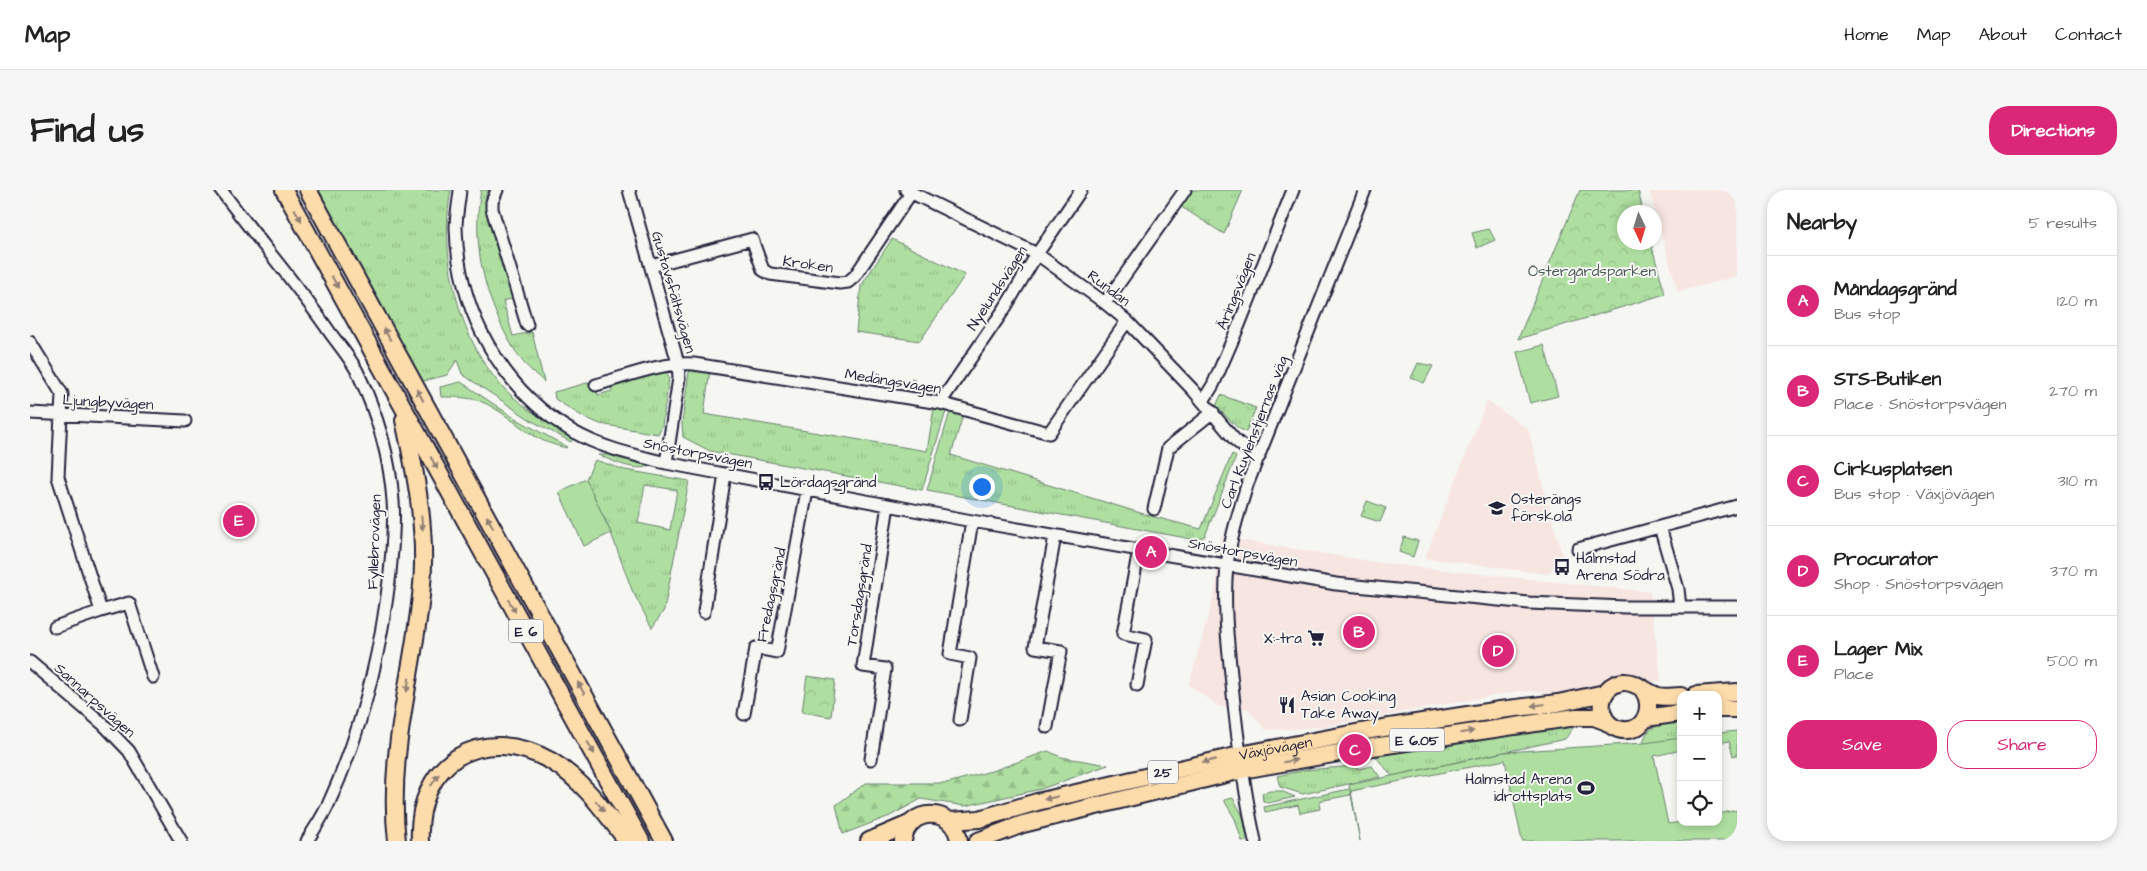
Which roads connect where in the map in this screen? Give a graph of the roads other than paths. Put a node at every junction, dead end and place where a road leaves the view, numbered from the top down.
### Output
1 (221, 190) edge
2 (284, 190) edge
3 (308, 190) edge
4 (460, 190) edge
5 (497, 190) edge
6 (629, 190) edge
7 (1081, 190) edge
8 (1185, 190) edge
9 (1293, 190) edge
10 (1365, 190) edge
11 (909, 192) edge
12 (1037, 254) junction
13 (651, 266) junction
14 (1105, 303) junction
15 (1127, 321) junction
16 (527, 326) dead end
17 (30, 342) edge
18 (678, 363) junction
19 (596, 385) dead end
20 (1203, 401) junction
21 (401, 402) junction
22 (940, 403) junction
23 (1213, 412) junction
24 (30, 413) edge
25 (62, 414) junction
26 (185, 421) dead end
27 (1259, 457) junction
28 (666, 463) junction
29 (725, 474) junction
30 (807, 490) junction
31 (888, 506) junction
32 (1737, 506) edge
33 (1154, 509) dead end
34 (972, 521) junction
35 (1660, 527) junction
36 (1055, 536) junction
37 (1578, 549) dead end
38 (1139, 550) junction
39 (1228, 564) junction
40 (1680, 607) junction
41 (1737, 607) edge
42 (102, 611) junction
43 (704, 612) dead end
44 (55, 627) dead end
45 (30, 662) edge
46 (153, 677) dead end
47 (1137, 686) dead end
48 (1643, 690) junction
49 (1737, 692) edge
50 (1605, 693) junction
51 (1722, 693) edge
52 (1677, 696) edge
53 (1737, 708) edge
54 (1722, 709) edge
55 (744, 714) dead end
56 (1677, 714) edge
57 (1646, 718) junction
58 (960, 720) dead end
59 (1607, 722) junction
60 (1047, 726) dead end
61 (871, 759) dead end
62 (1241, 762) junction
63 (950, 821) junction
64 (909, 824) junction
65 (181, 841) edge
66 (307, 841) edge
67 (397, 841) edge
68 (420, 841) edge
69 (627, 841) edge
70 (641, 841) edge
71 (664, 841) edge
72 (869, 841) edge
73 (903, 841) edge
74 (959, 841) edge
75 (978, 841) edge
76 (1255, 841) edge

1 - 66 street, Fyllebrovägen
2 -> 21 highway, E 6
71 -> 3 highway, E 6
4 - 28 street, Snöstorpsvägen
5 - 16 street
6 - 13 street, Gustavsfältsvägen
7 - 12 street, Nyelundsvägen
8 - 14 street
9 - 20 street, Äringsvägen
10 - 27 street, Carl Kuylenstjernas väg
11 - 12 street, Rundan
11 - 13 street, Kroken
12 - 14 street, Rundan
12 - 22 street, Nyelundsvägen
13 - 18 street, Gustavsfältsvägen
14 - 15 street, Rundan
15 - 20 street, Rundan
15 - 22 street, Medängsvägen
17 - 25 street
18 - 19 street, Medängsvägen
18 - 22 street, Medängsvägen
18 - 28 street, Gustavsfältsvägen
20 - 23 street, Rundan
21 -> 67 highway
21 -> 70 highway, E 6
23 - 27 street, Rundan
23 - 33 street
24 - 25 street, Ljungbyvägen
25 - 26 street, Ljungbyvägen
25 - 42 street
27 - 39 street, Carl Kuylenstjernas väg
28 - 29 street, Snöstorpsvägen
29 - 30 street, Snöstorpsvägen
29 - 43 street
30 - 31 street, Snöstorpsvägen
30 - 55 street, Fredagsgränd
31 - 34 street, Snöstorpsvägen
31 - 61 street, Torsdagsgränd
32 - 35 street
34 - 36 street, Snöstorpsvägen
34 - 58 street
35 - 37 street
35 - 40 street
36 - 38 street, Snöstorpsvägen
36 - 60 street
38 - 39 street, Snöstorpsvägen
38 - 47 street
39 - 40 street, Snöstorpsvägen
39 - 62 street, Carl Kuylenstjernas väg
40 - 41 street, Snöstorpsvägen
42 - 44 street
42 - 46 street
45 - 65 street, Sannarpsvägen
48 - 50 highway, Växjövägen
48 - 52 highway, Växjövägen
48 - 57 highway
49 - 51 highway
50 - 59 highway
50 -> 62 highway, Växjövägen / 25
53 - 54 highway
56 - 57 highway, Växjövägen / E 6.05
57 - 59 highway, Växjövägen / E 6.05
62 -> 59 highway, Växjövägen / E 6.05
62 -> 63 highway, Växjövägen / 25
62 - 75 highway, Växjövägen / E 6.05
62 - 76 street, Carl Kuylenstjernas väg
63 - 64 highway, Växjövägen
63 - 74 highway
64 - 72 highway, Växjövägen
64 - 73 highway
68 -> 69 highway

